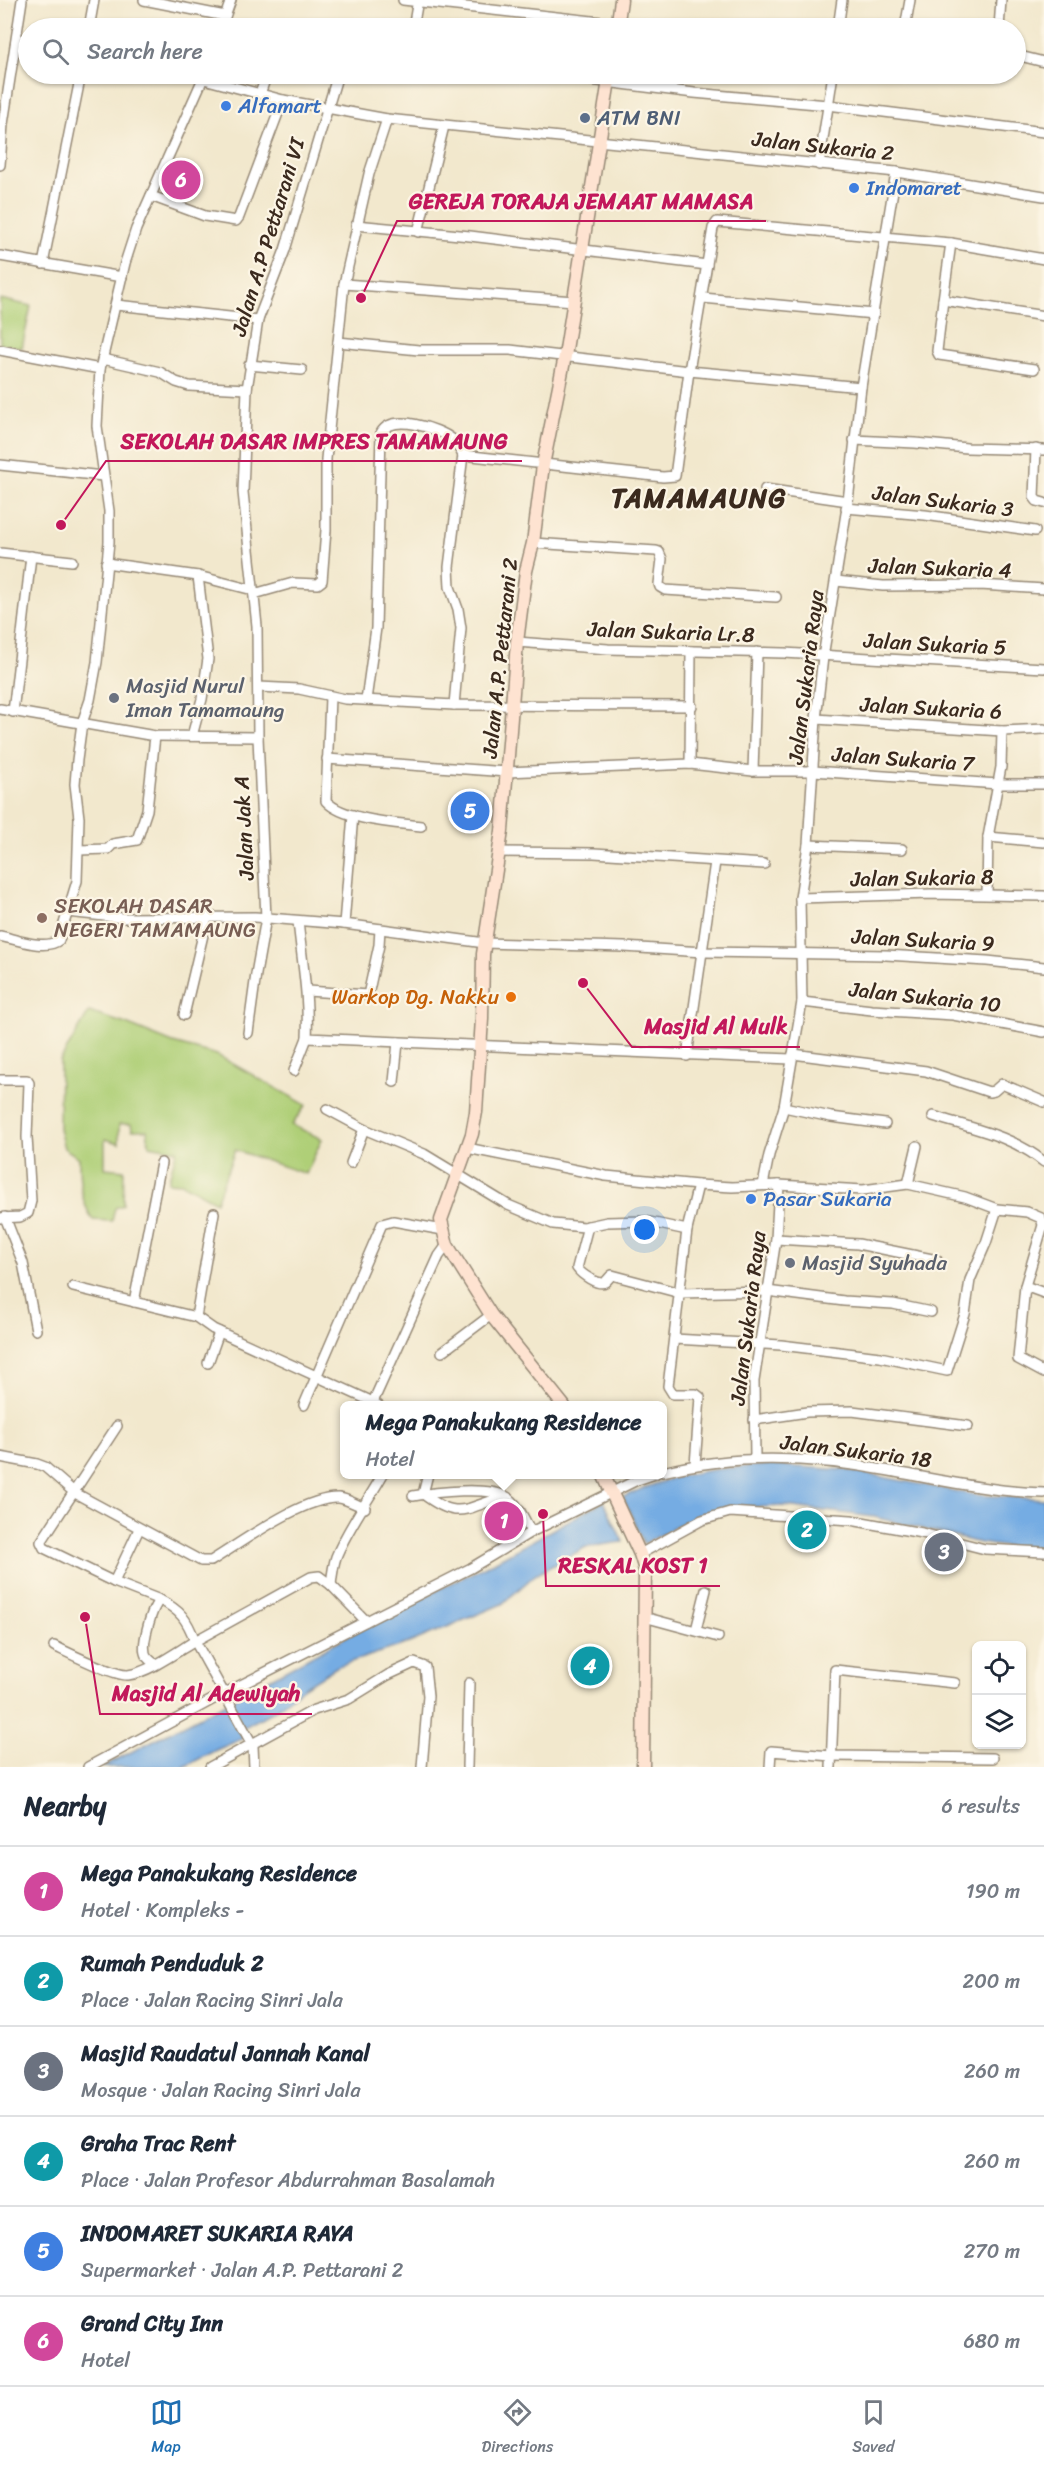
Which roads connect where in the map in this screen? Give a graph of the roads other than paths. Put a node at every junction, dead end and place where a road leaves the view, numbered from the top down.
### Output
1 (22, 0) edge
2 (94, 0) edge
3 (144, 0) edge
4 (231, 0) edge
5 (403, 0) edge
6 (621, 0) edge
7 (842, 0) edge
8 (910, 0) edge
9 (1001, 0) edge
10 (418, 1) edge
11 (225, 16) joint
12 (19, 18) edge
13 (91, 18) edge
14 (415, 18) edge
15 (554, 18) edge
16 (619, 18) edge
17 (839, 18) edge
18 (907, 18) edge
19 (1000, 18) edge
20 (18, 26) edge
21 (1026, 58) edge
22 (1044, 62) edge
23 (79, 84) edge
24 (200, 84) edge
25 (229, 84) edge
26 (264, 84) edge
27 (335, 84) edge
28 (608, 84) edge
29 (646, 84) edge
30 (831, 84) edge
31 (260, 94) junction
32 (283, 100) junction
33 (828, 105) junction
34 (327, 110) junction
35 (387, 119) junction
36 (444, 126) junction
37 (1044, 132) edge
38 (598, 142) junction
39 (0, 165) edge
40 (819, 165) junction
41 (896, 172) junction
42 (151, 196) junction
43 (1044, 196) edge
44 (356, 225) junction
45 (418, 232) junction
46 (886, 237) junction
47 (951, 243) junction
48 (581, 249) junction
49 (0, 256) edge
50 (1044, 259) edge
51 (43, 264) junction
52 (707, 265) junction
53 (122, 277) junction
54 (344, 284) junction
55 (703, 298) junction
56 (943, 300) junction
57 (574, 302) junction
58 (116, 305) junction
59 (874, 314) junction
60 (1044, 316) edge
61 (258, 320) junction
62 (338, 342) junction
63 (0, 350) edge
64 (565, 357) junction
65 (103, 359) junction
66 (249, 365) junction
67 (100, 369) junction
68 (1034, 369) dead end
69 (302, 370) dead end
70 (689, 371) junction
71 (861, 387) junction
72 (247, 389) junction
73 (854, 440) junction
74 (1040, 449) edge
75 (463, 456) junction
76 (0, 465) edge
77 (543, 465) junction
78 (103, 476) junction
79 (765, 489) dead end
80 (1044, 503) edge
81 (847, 504) junction
82 (1038, 533) edge
83 (533, 543) junction
84 (0, 553) edge
85 (31, 556) junction
86 (72, 561) dead end
87 (106, 563) junction
88 (198, 576) junction
89 (836, 581) junction
90 (1044, 589) edge
91 (254, 592) junction
92 (776, 597) dead end
93 (517, 642) junction
94 (691, 651) junction
95 (757, 652) junction
96 (823, 657) junction
97 (1044, 668) edge
98 (259, 687) junction
99 (330, 697) junction
100 (366, 700) junction
101 (454, 705) junction
102 (692, 706) junction
103 (512, 707) junction
104 (0, 709) edge
105 (13, 712) junction
106 (816, 718) junction
107 (82, 723) junction
108 (1044, 729) edge
109 (1002, 731) junction
110 (155, 736) junction
111 (192, 736) junction
112 (258, 737) junction
113 (327, 759) junction
114 (690, 764) junction
115 (753, 771) junction
116 (813, 771) junction
117 (507, 772) junction
118 (998, 784) junction
119 (1044, 784) edge
120 (353, 815) junction
121 (421, 826) dead end
122 (988, 837) junction
123 (1044, 842) edge
124 (808, 845) junction
125 (902, 849) dead end
126 (78, 850) junction
127 (499, 852) junction
128 (715, 862) junction
129 (764, 864) dead end
130 (987, 894) junction
131 (1044, 896) edge
132 (800, 897) junction
133 (68, 912) junction
134 (207, 918) junction
135 (266, 918) junction
136 (298, 921) junction
137 (344, 924) junction
138 (380, 929) junction
139 (0, 936) edge
140 (485, 943) junction
141 (703, 952) junction
142 (800, 953) junction
143 (1044, 967) edge
144 (307, 991) junction
145 (802, 1002) junction
146 (184, 1015) dead end
147 (1044, 1032) edge
148 (248, 1033) dead end
149 (307, 1038) junction
150 (398, 1042) junction
151 (481, 1044) junction
152 (687, 1056) junction
153 (792, 1056) junction
154 (294, 1071) dead end
155 (0, 1080) edge
156 (394, 1082) dead end
157 (1044, 1102) edge
158 (784, 1107) junction
159 (327, 1109) dead end
160 (933, 1116) dead end
161 (885, 1124) dead end
162 (364, 1129) junction
163 (917, 1146) dead end
164 (467, 1148) junction
165 (1044, 1162) edge
166 (161, 1163) dead end
167 (351, 1163) dead end
168 (456, 1176) junction
169 (908, 1184) junction
170 (698, 1185) junction
171 (763, 1185) junction
172 (779, 1185) junction
173 (997, 1209) junction
174 (214, 1213) dead end
175 (2, 1217) edge
176 (588, 1226) junction
177 (443, 1230) junction
178 (687, 1230) junction
179 (1042, 1238) edge
180 (776, 1239) junction
181 (447, 1245) junction
182 (937, 1260) dead end
183 (1025, 1286) junction
184 (73, 1287) dead end
185 (767, 1291) junction
186 (680, 1293) junction
187 (1044, 1293) edge
188 (134, 1302) junction
189 (931, 1312) dead end
190 (491, 1315) junction
191 (196, 1317) junction
192 (36, 1330) dead end
193 (219, 1332) junction
194 (674, 1339) junction
195 (759, 1345) junction
196 (442, 1352) dead end
197 (208, 1363) dead end
198 (1044, 1373) edge
199 (315, 1377) junction
200 (369, 1401) edge
201 (377, 1401) edge
202 (560, 1401) edge
203 (304, 1405) dead end
204 (754, 1420) junction
205 (117, 1426) dead end
206 (968, 1426) dead end
207 (0, 1457) edge
208 (755, 1459) junction
209 (695, 1465) junction
210 (667, 1471) edge
211 (380, 1479) edge
212 (426, 1479) edge
213 (605, 1479) edge
214 (640, 1479) edge
215 (75, 1493) junction
216 (1044, 1493) edge
217 (418, 1495) junction
218 (612, 1495) junction
219 (506, 1496) junction
220 (365, 1508) junction
221 (139, 1529) junction
222 (531, 1532) junction
223 (638, 1551) junction
224 (1044, 1552) edge
225 (114, 1582) junction
226 (331, 1586) junction
227 (706, 1590) dead end
228 (160, 1600) junction
229 (644, 1617) junction
230 (366, 1621) junction
231 (696, 1630) junction
232 (718, 1637) dead end
233 (195, 1641) junction
234 (54, 1646) dead end
235 (155, 1664) junction
236 (469, 1683) dead end
237 (955, 1683) dead end
238 (224, 1696) junction
239 (251, 1743) junction
240 (831, 1756) junction
241 (993, 1758) dead end
242 (929, 1762) edge
243 (88, 1767) edge
244 (210, 1767) edge
245 (254, 1767) edge
246 (422, 1767) edge
247 (467, 1767) edge
248 (643, 1767) edge
249 (770, 1767) edge
250 (831, 1767) edge

1 - 12 street
2 - 13 street
3 - 11 street
4 - 11 street
5 - 10 street
6 - 16 street
7 - 17 street
8 - 18 street
9 - 19 street
10 - 14 street
10 - 15 street
20 - 39 street
21 - 22 street
23 - 51 street
24 - 42 street
25 - 31 street, Jalan Sukaria 2
26 - 31 street
27 - 34 street, Jalan A.P Pettarani VI
28 - 38 street, Jalan A.P. Pettarani 2
29 - 33 street
30 - 33 street
31 - 32 street, Jalan Sukaria 2
32 - 34 street, Jalan Sukaria 2
32 - 42 street
33 - 37 street
33 - 40 street
34 - 35 street, Jalan Sukaria 2
34 - 61 street, Jalan A.P Pettarani VI
35 - 36 street, Jalan Sukaria 2
35 - 44 street
36 - 38 street, Jalan Sukaria 2
36 - 45 street
38 - 40 street, Jalan Sukaria 2
38 - 48 street, Jalan A.P. Pettarani 2
40 - 41 street, Jalan Sukaria 2
41 - 43 street, Jalan Sukaria 2
41 - 46 street, Jalan Sukaria Raya
42 - 53 street
44 - 45 street
44 - 54 street
45 - 48 street
46 - 47 street
46 - 52 street
46 - 59 street, Jalan Sukaria Raya
47 - 50 street
47 - 56 street
48 - 52 street
48 - 57 street, Jalan A.P. Pettarani 2
49 - 51 street
51 - 53 street
52 - 55 street
53 - 58 street
54 - 57 street
54 - 62 street
55 - 59 street
55 - 70 street
56 - 60 street
56 - 68 street
57 - 64 street, Jalan A.P. Pettarani 2
58 - 61 street
58 - 65 street
59 - 71 street, Jalan Sukaria Raya
61 - 66 street, Jalan A.P Pettarani VI
62 - 64 street
62 - 91 street
63 - 67 street
64 - 70 street
64 - 77 street, Jalan A.P. Pettarani 2
65 - 67 street
65 - 72 street
66 - 69 street
66 - 72 street, Jalan A.P Pettarani VI
67 - 78 street
70 - 71 street
70 - 77 street
71 - 73 street, Jalan Sukaria Raya
72 - 91 street, Jalan A.P Pettarani VI
73 - 74 street
73 - 81 street, Jalan Sukaria Raya
74 - 80 street
75 - 77 street
75 - 100 street
75 - 101 street
76 - 78 street
77 - 83 street, Jalan A.P. Pettarani 2
78 - 87 street
79 - 81 street, Jalan Sukaria 3
81 - 82 street, Jalan Sukaria 3
81 - 89 street, Jalan Sukaria Raya
83 - 92 street
83 - 93 street, Jalan A.P. Pettarani 2
84 - 85 street
85 - 86 street
85 - 105 street
87 - 88 street
87 - 107 street
88 - 91 street
88 - 111 street
89 - 90 street, Jalan Sukaria 4
89 - 96 street, Jalan Sukaria Raya
91 - 98 street, Jalan A.P Pettarani VI
93 - 94 street, Jalan Sukaria Lr.8
93 - 103 street, Jalan A.P. Pettarani 2
94 - 95 street, Jalan Sukaria Lr.8
94 - 102 street
95 - 96 street, Jalan Sukaria Lr.8
95 - 115 street
96 - 97 street, Jalan Sukaria 5
96 - 106 street, Jalan Sukaria Raya
98 - 99 street
98 - 112 street, Jalan A.P Pettarani VI
99 - 100 street
99 - 113 street
100 - 101 street
101 - 103 street
102 - 103 street
102 - 114 street
103 - 117 street, Jalan A.P. Pettarani 2
104 - 105 street
105 - 107 street
106 - 109 street, Jalan Sukaria 6
106 - 116 street, Jalan Sukaria Raya
107 - 110 street
107 - 126 street
108 - 109 street, Jalan Sukaria 6
109 - 118 street
110 - 111 street
110 - 126 street
111 - 112 street
112 - 135 street, Jalan Jak A
113 - 117 street, Jalan Sukaria 7
113 - 120 street
114 - 115 street, Jalan Sukaria 7
114 - 117 street, Jalan Sukaria 7
115 - 116 street, Jalan Sukaria 7
116 - 118 street, Jalan Sukaria 7
116 - 124 street, Jalan Sukaria Raya
117 - 127 street, Jalan A.P. Pettarani 2
118 - 119 street, Jalan Sukaria 7
118 - 122 street
120 - 121 street
120 - 137 street
122 - 123 street
122 - 130 street
124 - 125 street
124 - 132 street, Jalan Sukaria Raya
126 - 133 street
127 - 128 street
127 - 140 street, Jalan A.P. Pettarani 2
128 - 129 street
128 - 141 street
130 - 131 street, Jalan Sukaria 8
130 - 132 street, Jalan Sukaria 8
132 - 142 street, Jalan Sukaria Raya
133 - 134 street, Jalan Sukaria 9
133 - 139 street
134 - 135 street, Jalan Sukaria 9
134 - 146 street
135 - 136 street, Jalan Sukaria 9
135 - 148 street, Jalan Jak A
136 - 137 street, Jalan Sukaria 9
136 - 144 street
137 - 138 street, Jalan Sukaria 9
138 - 140 street, Jalan Sukaria 9
138 - 144 street
140 - 141 street, Jalan Sukaria 9
140 - 151 street, Jalan A.P. Pettarani 2
141 - 142 street, Jalan Sukaria 9
141 - 152 street
142 - 143 street, Jalan Sukaria 9
142 - 145 street, Jalan Sukaria Raya
144 - 149 street
145 - 147 street, Jalan Sukaria 10
145 - 153 street, Jalan Sukaria Raya
149 - 150 street
149 - 154 street
150 - 151 street
150 - 156 street
151 - 152 street
151 - 164 street, Jalan A.P. Pettarani 2
152 - 153 street
153 - 157 street
153 - 158 street, Jalan Sukaria Raya
155 - 175 street
158 - 161 street
158 - 171 street, Jalan Sukaria Raya
159 - 162 street
160 - 165 street
162 - 167 street
162 - 168 street
163 - 169 street
164 - 168 street, Jalan A.P. Pettarani 2
164 - 170 street
166 - 188 street
168 - 176 street
168 - 177 street, Jalan A.P. Pettarani 2
169 - 172 street
169 - 173 street
170 - 171 street
170 - 178 street
171 - 172 street
172 - 180 street, Jalan Sukaria Raya
173 - 179 street
173 - 195 street
174 - 191 street
175 - 192 street
176 - 178 street
176 - 186 street
177 - 181 street, Jalan A.P. Pettarani 2
177 - 199 street
178 - 186 street
179 - 183 street
180 - 182 street
180 - 185 street, Jalan Sukaria Raya
181 - 190 street, Jalan A.P. Pettarani 2
181 - 201 street
183 - 187 street
183 - 198 street
184 - 188 street
185 - 186 street
185 - 189 street
185 - 195 street, Jalan Sukaria Raya
186 - 194 street
188 - 191 street
190 - 196 street
190 - 202 street, Jalan A.P. Pettarani 2
191 - 193 street
193 - 197 street
193 - 199 street
194 - 195 street
194 - 209 street
195 - 204 street, Jalan Sukaria Raya
199 - 200 street
199 - 203 street
204 - 206 street
204 - 208 street, Jalan Sukaria Raya
205 - 215 street
207 - 215 street
208 - 209 street, Jalan Sukaria 18
208 - 216 street, Jalan Sukaria 18
209 - 210 street, Jalan Sukaria 18
211 - 220 street
212 - 217 street
213 - 218 street
214 - 218 street
215 - 221 street
215 - 225 street
217 - 219 street
217 - 219 street
218 - 222 street
218 - 223 street
219 - 222 street
220 - 221 street
220 - 226 street
221 - 225 street
222 - 230 street
223 - 224 street
223 - 229 street
225 - 228 street
226 - 230 street
226 - 233 street
227 - 231 street
228 - 233 street
228 - 235 street
229 - 231 street
229 - 248 street
230 - 238 street
231 - 232 street
233 - 235 street
233 - 238 street
234 - 235 street
236 - 247 street
237 - 240 street
238 - 239 street
238 - 243 street
239 - 244 street
239 - 245 street
239 - 246 street
240 - 242 street
240 - 249 street
240 - 250 street
241 - 242 street

